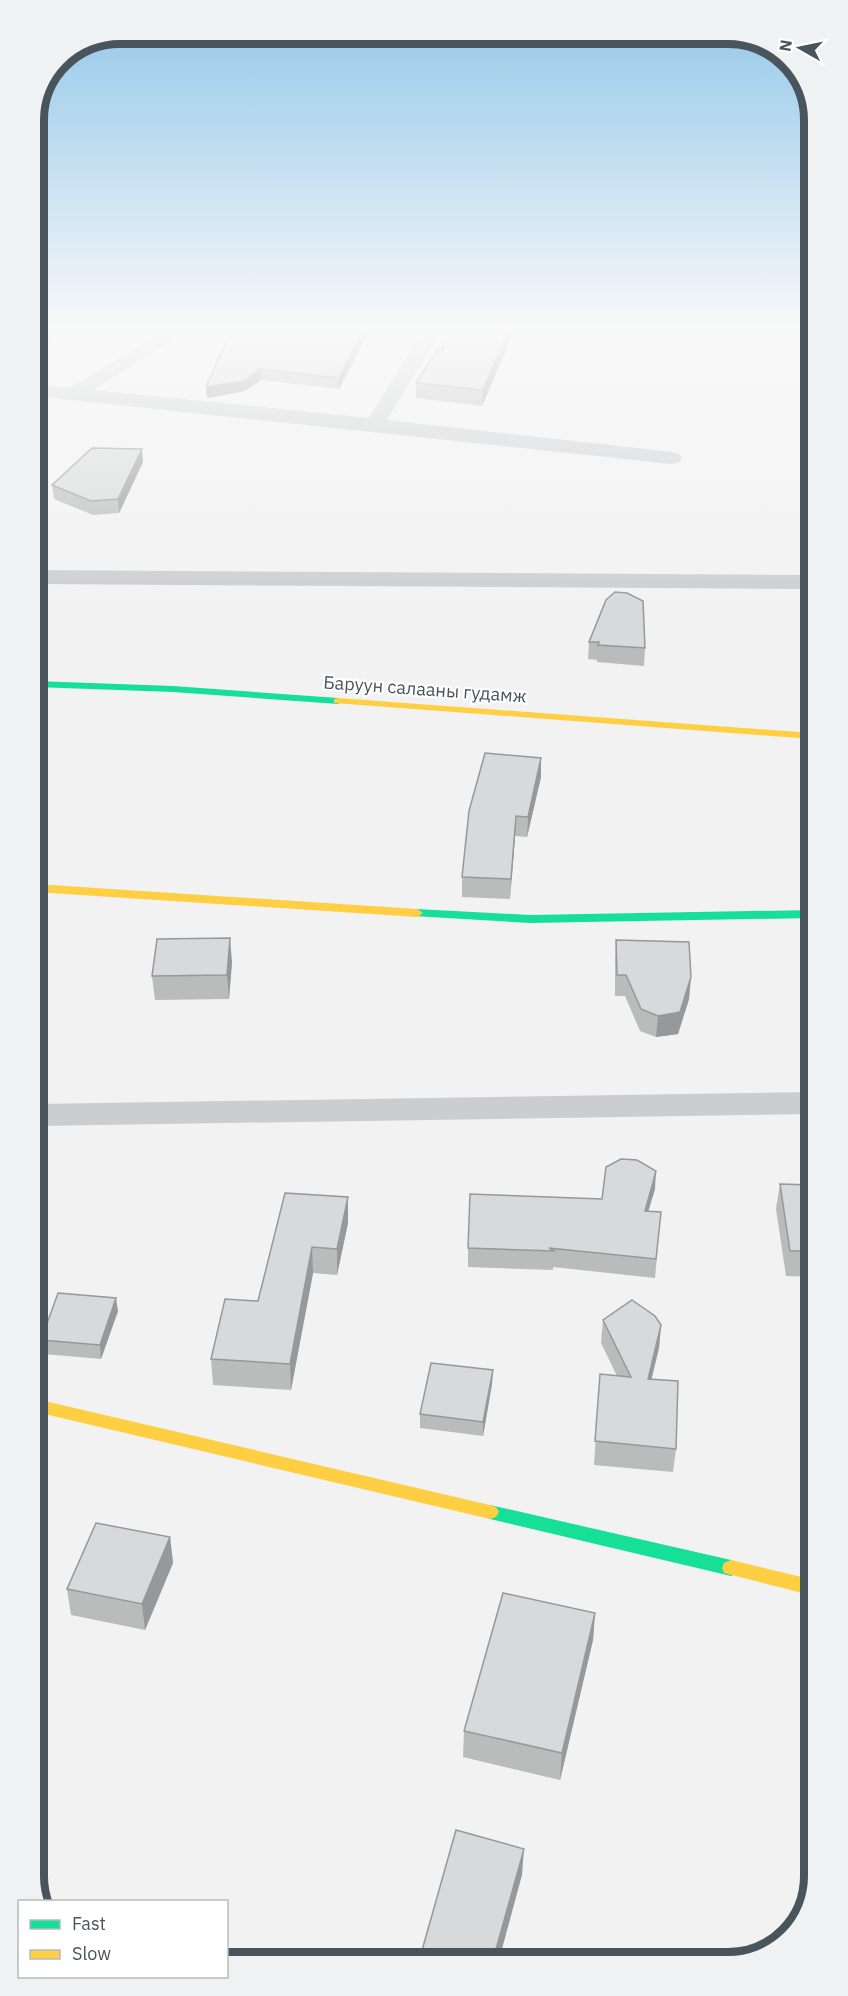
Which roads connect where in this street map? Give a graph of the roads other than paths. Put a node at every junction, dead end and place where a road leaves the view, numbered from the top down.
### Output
1 (357, 424) edge
2 (374, 426) joint
3 (672, 458) dead end
4 (44, 577) edge
5 (804, 582) edge
6 (44, 684) edge
7 (804, 735) edge
8 (44, 888) edge
9 (804, 914) edge
10 (804, 1103) edge
11 (44, 1115) edge
12 (44, 1407) edge
13 (804, 1586) edge

1 - 2 street
2 - 3 street
4 - 5 street
6 - 7 street, Баруун салааны гудамж
8 - 9 street
10 - 11 street
12 - 13 street

